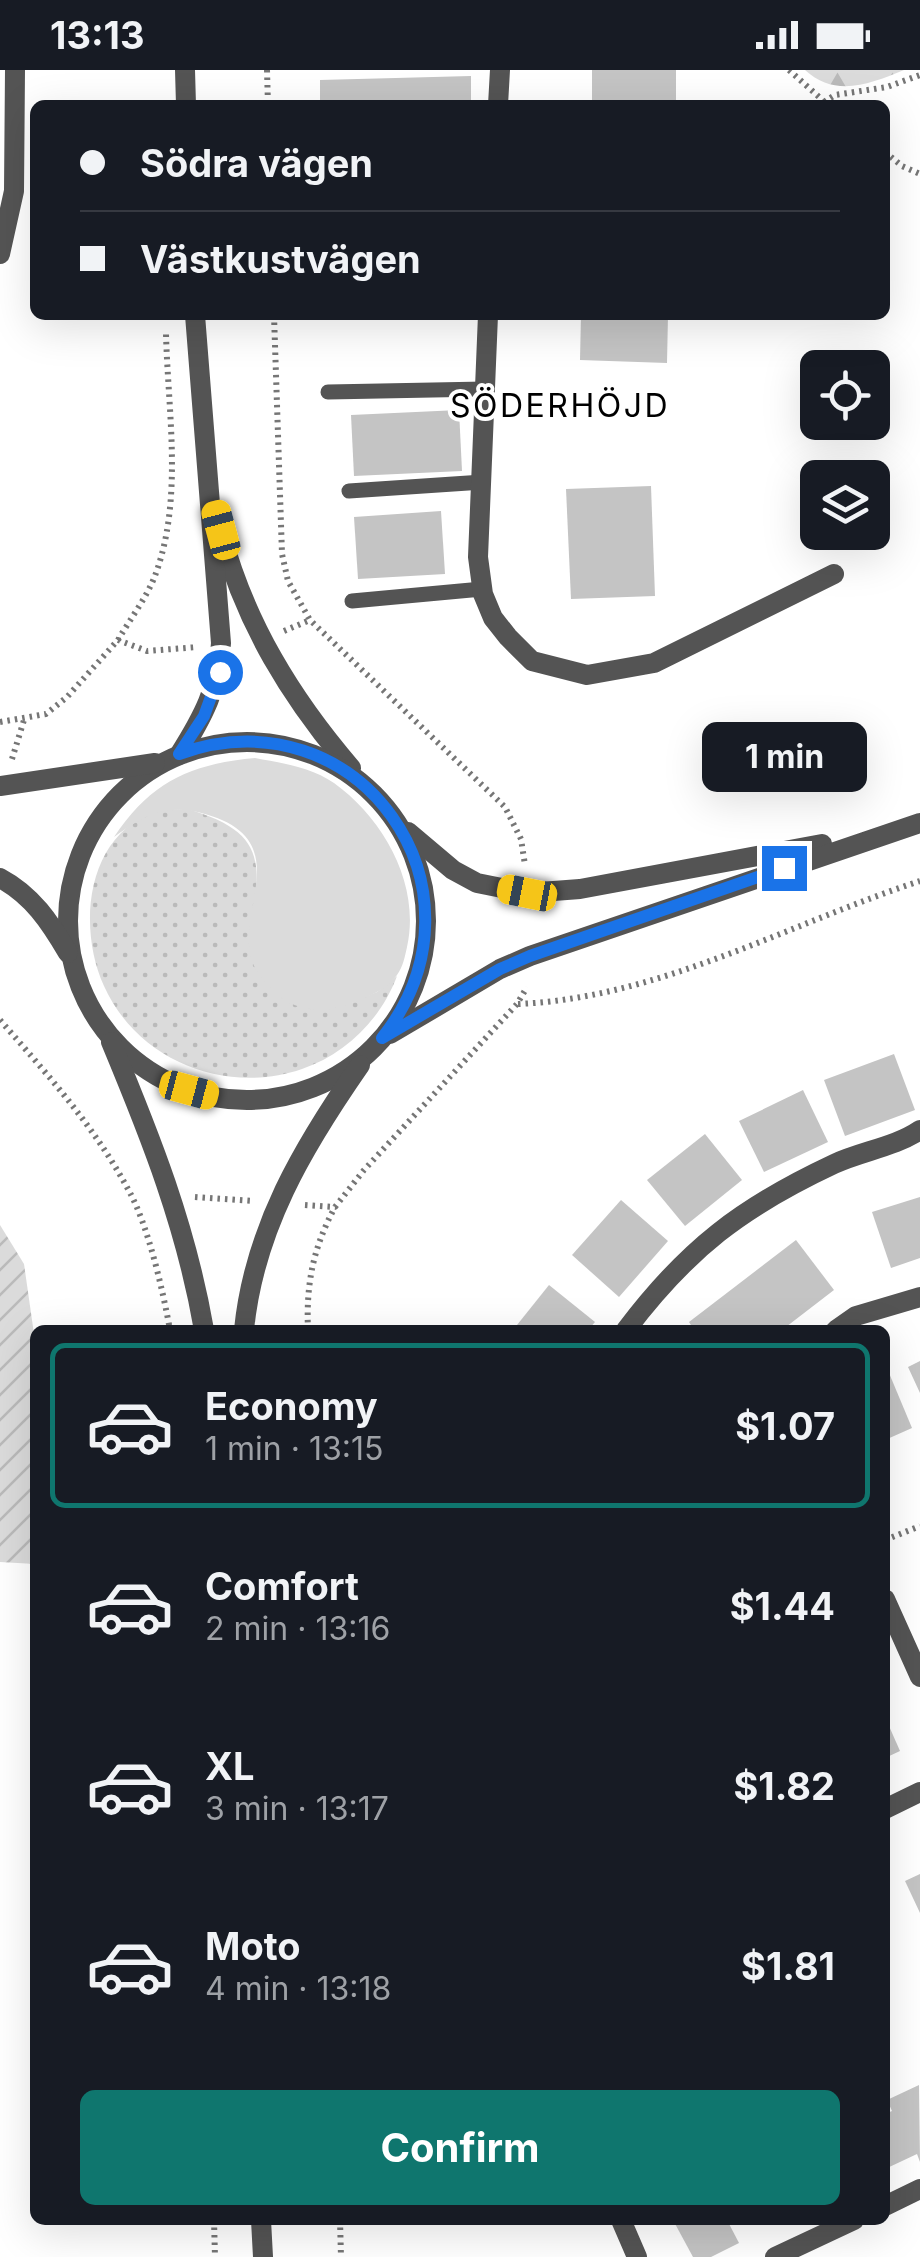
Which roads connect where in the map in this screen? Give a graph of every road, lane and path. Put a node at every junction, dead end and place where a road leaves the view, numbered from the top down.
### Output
1 (14, 70) edge
2 (185, 70) edge
3 (267, 70) edge
4 (500, 70) edge
5 (789, 70) edge
6 (920, 74) edge
7 (186, 100) edge
8 (268, 100) edge
9 (498, 100) edge
10 (823, 100) edge
11 (829, 100) edge
12 (890, 156) edge
13 (920, 174) edge
14 (0, 254) edge
15 (196, 320) edge
16 (274, 320) edge
17 (488, 320) edge
18 (166, 333) dead end
19 (485, 389) junction
20 (328, 392) dead end
21 (206, 474) junction
22 (483, 482) junction
23 (349, 491) dead end
24 (834, 574) dead end
25 (482, 589) junction
26 (352, 600) dead end
27 (310, 620) junction
28 (259, 636) junction
29 (118, 640) junction
30 (222, 643) junction
31 (0, 722) edge
32 (171, 758) junction
33 (0, 786) edge
34 (368, 788) junction
35 (396, 821) junction
36 (920, 823) edge
37 (893, 831) junction
38 (0, 878) edge
39 (920, 881) edge
40 (527, 893) junction
41 (530, 956) junction
42 (72, 961) junction
43 (0, 1020) edge
44 (106, 1030) junction
45 (376, 1045) junction
46 (920, 1130) edge
47 (335, 1206) dead end
48 (920, 1298) edge
49 (169, 1325) edge
50 (203, 1325) edge
51 (245, 1325) edge
52 (308, 1325) edge
53 (630, 1325) edge
54 (843, 1325) edge
55 (920, 1526) edge
56 (890, 1538) edge
57 (890, 1610) edge
58 (920, 1677) edge
59 (920, 1792) edge
60 (890, 1807) edge
61 (920, 2189) edge
62 (890, 2204) edge
63 (214, 2225) edge
64 (262, 2225) edge
65 (340, 2225) edge
66 (623, 2225) edge
67 (843, 2225) edge
68 (215, 2257) edge
69 (263, 2257) edge
70 (341, 2257) edge
71 (637, 2257) edge
72 (776, 2257) edge

1 - 14 street
2 - 7 street
3 - 8 path
4 - 9 street
5 - 10 path
6 - 11 path
12 - 13 path
15 - 21 street
16 - 27 path
17 - 19 street
18 - 29 path
19 - 20 lane
19 - 22 street
21 - 28 street
21 - 30 street
22 - 23 lane
22 - 25 street
24 - 25 street
25 - 26 lane
27 - 28 path
27 - 40 path
28 - 34 street
29 - 30 path
29 - 31 path
30 - 32 street
32 - 33 street
32 - 34 street
32 - 42 street
34 - 35 street
35 - 40 street
35 - 45 street
36 - 37 street
37 - 40 street
37 - 41 street
38 - 42 street
39 - 41 path
41 - 45 street
42 - 44 street
43 - 49 path
44 - 45 street
44 - 50 street
45 - 51 street
46 - 53 street
47 - 52 path
48 - 54 street
55 - 56 path
57 - 58 street
59 - 60 street
61 - 62 street
63 - 68 path
64 - 69 street
65 - 70 path
66 - 71 street
67 - 72 street

